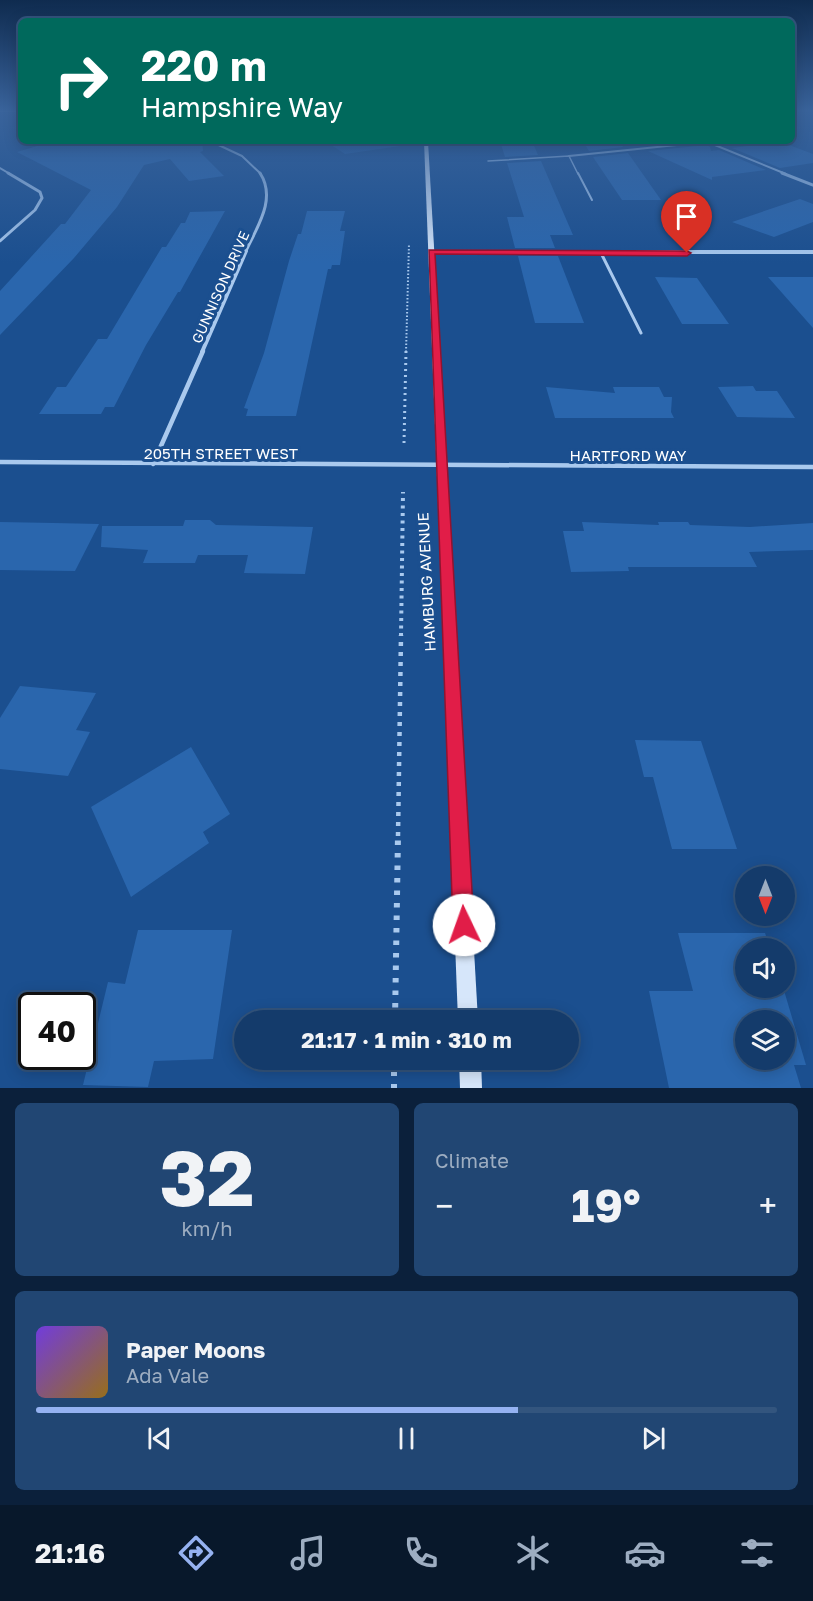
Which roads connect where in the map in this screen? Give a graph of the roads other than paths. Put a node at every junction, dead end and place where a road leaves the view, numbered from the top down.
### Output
1 (249, 162) edge
2 (427, 162) edge
3 (572, 162) edge
4 (757, 162) edge
5 (0, 168) edge
6 (813, 184) edge
7 (592, 200) dead end
8 (0, 241) edge
9 (431, 252) junction
10 (813, 252) edge
11 (601, 253) junction
12 (641, 333) dead end
13 (0, 462) edge
14 (153, 464) junction
15 (442, 467) junction
16 (813, 467) edge
17 (468, 1010) edge
18 (470, 1070) edge
19 (471, 1088) edge

1 - 14 street, GUNNISON DRIVE
2 - 9 street, HAMBURG AVENUE
3 - 7 lane
4 - 6 street
5 - 8 street
9 - 11 street
9 - 15 street, HAMBURG AVENUE
10 - 11 street
11 - 12 lane
13 - 14 street, 205TH STREET WEST
14 - 15 street, 205TH STREET WEST
15 - 16 street, HARTFORD WAY
15 - 17 street, HAMBURG AVENUE
18 - 19 street

